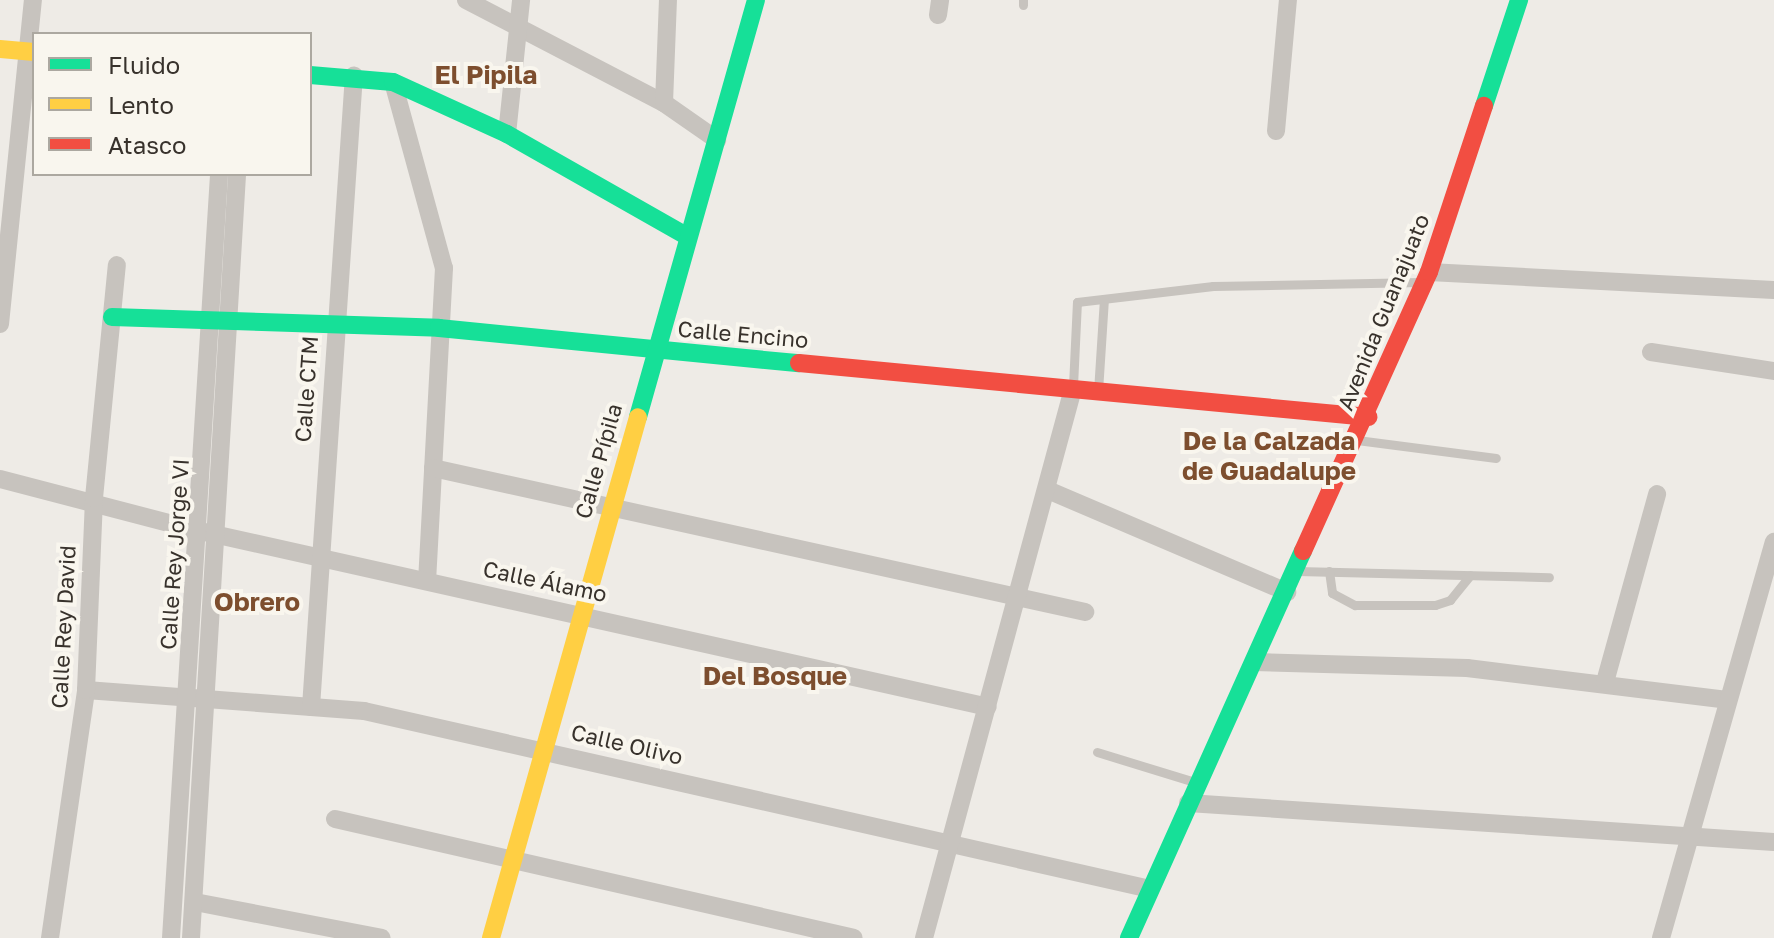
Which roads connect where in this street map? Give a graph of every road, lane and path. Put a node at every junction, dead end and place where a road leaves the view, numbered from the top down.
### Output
1 (33, 0) edge
2 (466, 0) edge
3 (521, 0) edge
4 (668, 0) edge
5 (756, 0) edge
6 (1288, 0) edge
7 (1519, 0) edge
8 (516, 27) junction
9 (0, 49) edge
10 (29, 52) edge
11 (312, 75) edge
12 (354, 75) junction
13 (393, 82) junction
14 (664, 103) junction
15 (1276, 131) dead end
16 (507, 134) junction
17 (717, 140) junction
18 (219, 176) edge
19 (237, 176) edge
20 (688, 237) junction
21 (117, 265) dead end
22 (1427, 276) junction
23 (1774, 290) edge
24 (1104, 299) junction
25 (112, 317) junction
26 (221, 321) junction
27 (334, 323) junction
28 (0, 324) edge
29 (439, 328) junction
30 (656, 350) junction
31 (1651, 352) dead end
32 (1774, 371) edge
33 (1073, 389) junction
34 (1098, 391) junction
35 (1368, 417) junction
36 (1357, 440) junction
37 (1496, 458) dead end
38 (433, 468) junction
39 (0, 479) edge
40 (1050, 491) junction
41 (1657, 494) dead end
42 (94, 498) junction
43 (608, 506) junction
44 (209, 533) junction
45 (1774, 542) edge
46 (319, 552) junction
47 (1297, 571) junction
48 (1329, 571) junction
49 (1470, 575) junction
50 (1549, 577) dead end
51 (427, 580) junction
52 (1287, 592) junction
53 (1022, 596) junction
54 (1085, 612) dead end
55 (583, 613) junction
56 (1254, 662) junction
57 (1605, 682) junction
58 (86, 690) junction
59 (196, 699) junction
60 (1727, 700) junction
61 (311, 707) junction
62 (988, 707) junction
63 (544, 750) junction
64 (1097, 752) dead end
65 (1198, 783) junction
66 (1188, 803) junction
67 (335, 819) dead end
68 (1693, 837) junction
69 (1774, 842) edge
70 (950, 844) junction
71 (510, 860) junction
72 (1150, 889) junction
73 (195, 902) junction
74 (50, 938) edge
75 (171, 938) edge
76 (191, 938) edge
77 (382, 938) edge
78 (491, 938) edge
79 (854, 938) edge
80 (924, 938) edge
81 (1129, 938) edge
82 (1661, 938) edge

1 - 10 street
2 - 8 street
3 - 8 street
4 - 14 street
5 - 17 street, Calle Pípila
6 - 15 street
7 - 22 street, Avenida Guanajuato
8 - 14 street
8 - 16 street
9 - 10 street
10 - 28 street
11 - 12 street
12 - 13 street
12 - 27 street, Calle CTM
13 - 16 street
13 - 29 street
14 - 17 street
16 - 20 street
17 - 20 street, Calle Pípila
18 - 26 street, Calle Rey Jorge VI
19 - 26 street, Calle Rey Jorge VI
20 - 30 street, Calle Pípila
21 - 25 street, Calle Rey David
22 - 23 street
22 - 24 lane
22 - 35 street, Avenida Guanajuato
24 - 33 lane
24 - 34 lane
25 - 26 street, Calle Encino
25 - 42 street, Calle Rey David
26 - 27 street, Calle Encino
26 - 44 street, Calle Rey Jorge VI
27 - 29 street, Calle Encino
27 - 46 street, Calle CTM
29 - 30 street, Calle Encino
29 - 38 street
30 - 33 street, Calle Encino
30 - 43 street, Calle Pípila
31 - 32 street
33 - 34 street, Calle Encino
33 - 40 street
34 - 35 street, Calle Encino
35 - 36 street, Avenida Guanajuato
36 - 37 lane
36 - 47 street, Avenida Guanajuato
38 - 43 street
38 - 51 street
39 - 42 street, Calle Álamo
40 - 52 street
40 - 53 street
41 - 57 street
42 - 44 street, Calle Álamo
42 - 58 street, Calle Rey David
43 - 53 street
43 - 55 street, Calle Pípila
44 - 46 street, Calle Álamo
44 - 59 street, Calle Rey Jorge VI
45 - 60 street
46 - 51 street, Calle Álamo
46 - 61 street, Calle CTM
47 - 48 lane
47 - 52 street, Avenida Guanajuato
48 - 49 lane
48 - 49 lane
49 - 50 lane
51 - 55 street, Calle Álamo
52 - 56 street, Avenida Guanajuato
53 - 54 street
53 - 62 street
55 - 62 street, Calle Álamo
55 - 63 street, Calle Pípila
56 - 57 street
56 - 65 street, Avenida Guanajuato
57 - 60 street
58 - 59 street, Calle Olivo
58 - 74 street, Calle Rey David
59 - 61 street, Calle Olivo
59 - 73 street, Calle Rey Jorge VI
59 - 75 street, Calle Rey Jorge VI
60 - 68 street
61 - 63 street, Calle Olivo
62 - 70 street
63 - 70 street, Calle Olivo
63 - 71 street, Calle Pípila
64 - 65 lane
65 - 66 street, Avenida Guanajuato
66 - 68 street
66 - 72 street, Avenida Guanajuato
67 - 71 street
68 - 69 street
68 - 82 street
70 - 72 street, Calle Olivo
70 - 80 street
71 - 78 street, Calle Pípila
71 - 79 street
72 - 81 street, Avenida Guanajuato
73 - 76 street, Calle Rey Jorge VI
73 - 77 street

